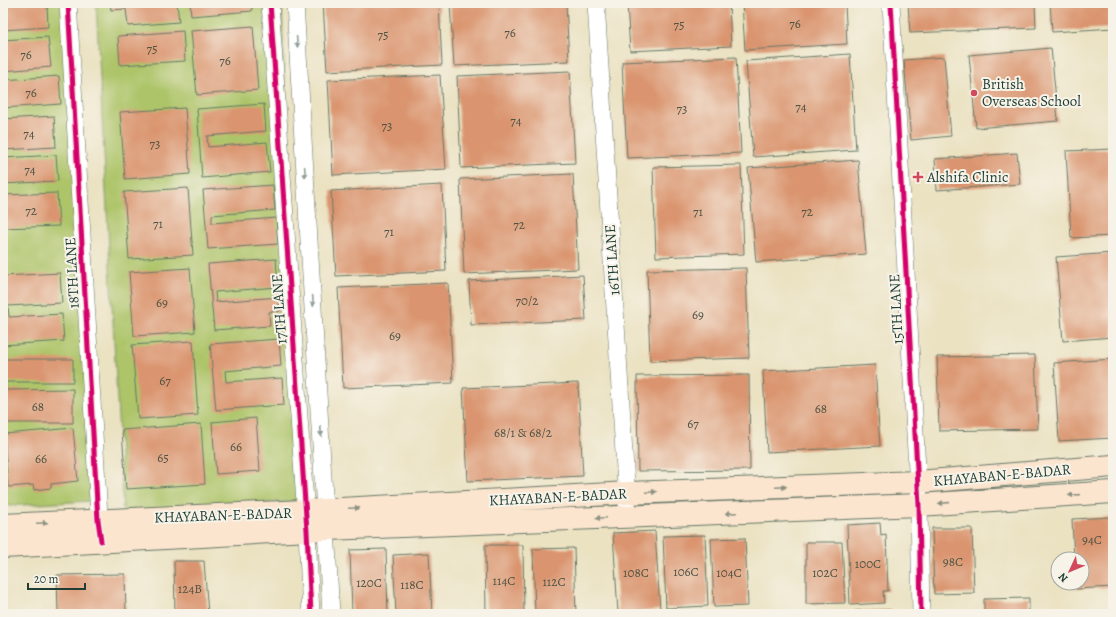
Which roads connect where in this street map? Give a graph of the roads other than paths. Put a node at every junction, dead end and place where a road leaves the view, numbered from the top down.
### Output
1 (68, 3) edge
2 (270, 3) edge
3 (295, 3) edge
4 (596, 3) edge
5 (891, 3) edge
6 (1113, 466) edge
7 (918, 482) junction
8 (1113, 492) edge
9 (628, 493) junction
10 (919, 505) junction
11 (628, 517) junction
12 (316, 520) junction
13 (3, 525) edge
14 (100, 531) junction
15 (3, 547) edge
16 (311, 614) edge
17 (331, 614) edge
18 (921, 614) edge

1 - 14 street, 18TH LANE
2 - 12 street, 17TH LANE
3 -> 12 street, 17TH LANE
4 - 9 street, 16TH LANE
5 - 7 street, 15TH LANE
6 - 7 main road, KHAYABAN-E-BADAR
9 -> 7 main road, KHAYABAN-E-BADAR
7 - 10 street, 15TH LANE
8 -> 10 main road, KHAYABAN-E-BADAR
9 - 11 street, 16TH LANE
12 -> 9 main road, KHAYABAN-E-BADAR
10 -> 11 main road, KHAYABAN-E-BADAR
10 - 18 street, 15TH LANE
11 -> 12 main road, KHAYABAN-E-BADAR
12 - 14 main road, KHAYABAN-E-BADAR
12 - 16 street, 17TH LANE
12 - 17 street, 17TH LANE
13 -> 14 main road, KHAYABAN-E-BADAR
14 - 15 main road, KHAYABAN-E-BADAR

